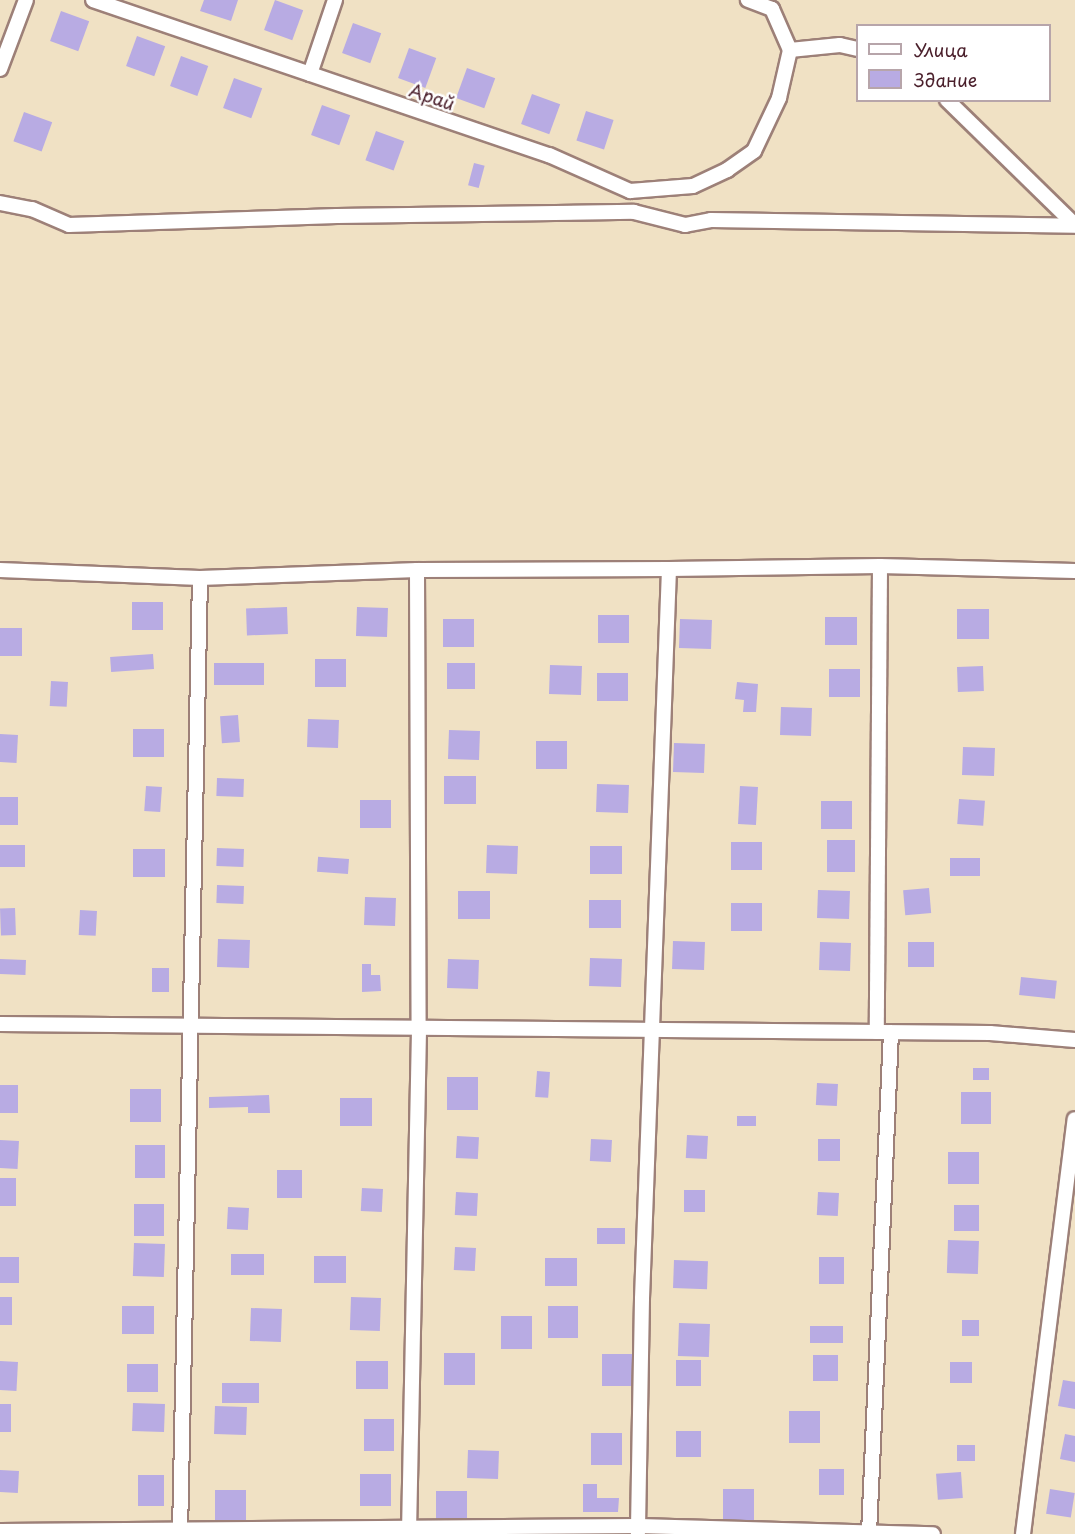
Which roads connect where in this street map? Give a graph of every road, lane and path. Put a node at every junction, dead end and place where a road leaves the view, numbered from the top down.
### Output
1 (26, 0) edge
2 (93, 0) edge
3 (335, 0) edge
4 (748, 0) edge
5 (856, 49) edge
6 (790, 50) junction
7 (0, 69) edge
8 (310, 74) junction
9 (949, 102) edge
10 (0, 203) edge
11 (1075, 225) edge
12 (880, 567) junction
13 (669, 569) junction
14 (0, 570) edge
15 (417, 570) junction
16 (1075, 571) edge
17 (200, 578) junction
18 (0, 1024) edge
19 (193, 1024) junction
20 (419, 1030) junction
21 (651, 1032) junction
22 (877, 1032) junction
23 (891, 1032) junction
24 (1075, 1040) edge
25 (1075, 1119) edge
26 (638, 1530) edge
27 (0, 1531) edge
28 (409, 1531) edge
29 (180, 1532) edge
30 (869, 1532) edge
31 (933, 1534) edge
32 (1023, 1534) edge

1 - 7 street
2 - 8 street, Арай
3 - 8 street
4 - 6 street
5 - 6 street
6 - 8 street, Арай
9 - 11 street
10 - 11 street
12 - 13 street
12 - 16 street
12 - 22 street
13 - 15 street
13 - 21 street
14 - 17 street
15 - 17 street
15 - 20 street
17 - 19 street
18 - 19 street
19 - 20 street
19 - 29 street
20 - 21 street
20 - 28 street
21 - 22 street
21 - 26 street
22 - 23 street
23 - 24 street
23 - 30 street
25 - 32 street
26 - 28 street
26 - 30 street
27 - 29 street
28 - 29 street
30 - 31 street

